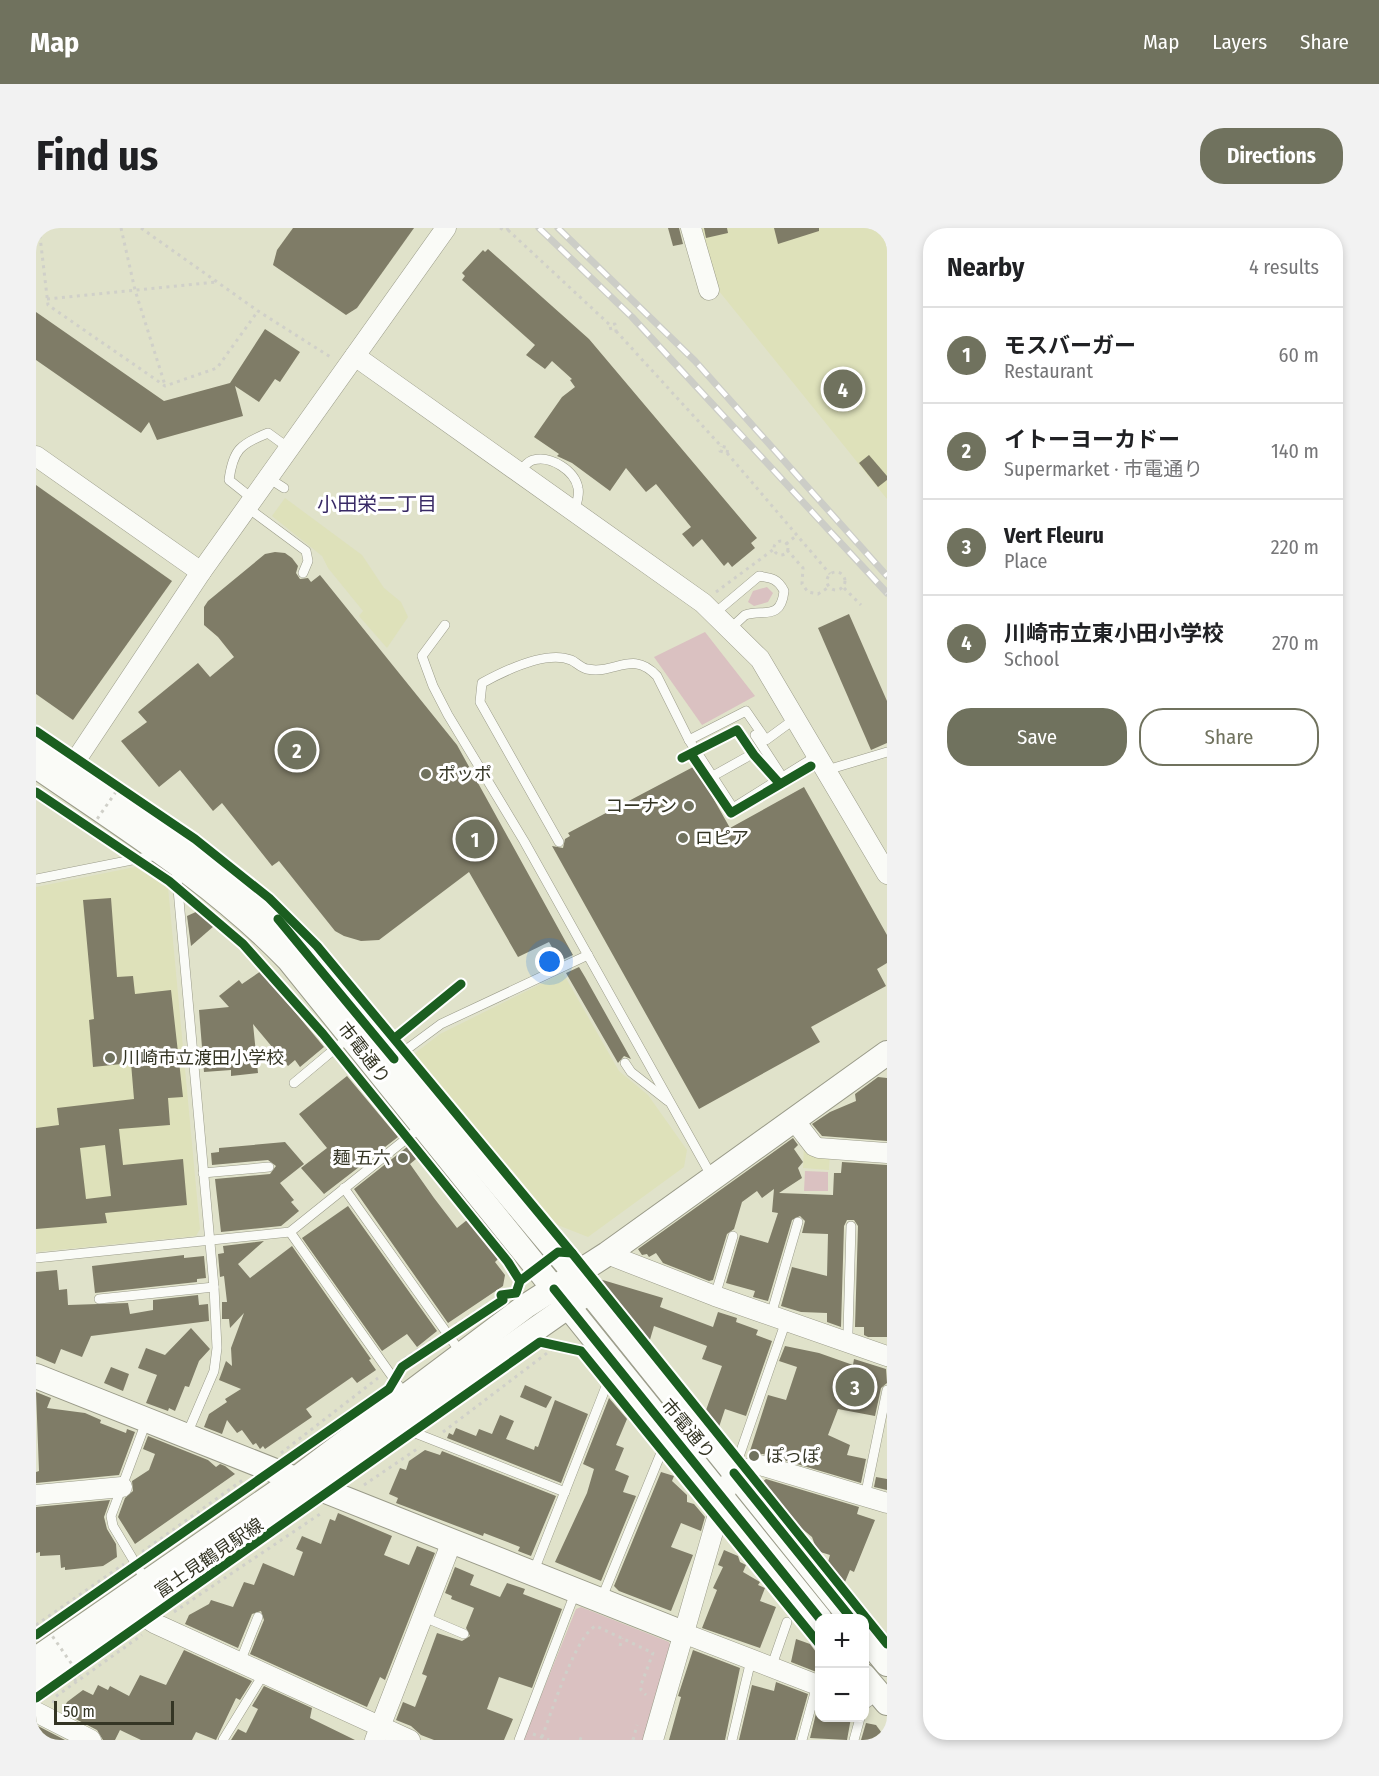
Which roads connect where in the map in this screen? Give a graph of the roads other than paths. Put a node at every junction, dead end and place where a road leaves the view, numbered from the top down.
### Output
1 (446, 228) edge
2 (691, 228) edge
3 (708, 290) dead end
4 (346, 359) junction
5 (291, 449) junction
6 (36, 456) edge
7 (518, 472) junction
8 (251, 504) junction
9 (574, 512) junction
10 (201, 572) junction
11 (303, 573) dead end
12 (713, 604) junction
13 (445, 625) dead end
14 (731, 628) junction
15 (796, 718) junction
16 (36, 742) edge
17 (691, 742) junction
18 (887, 752) edge
19 (747, 757) dead end
20 (822, 762) junction
21 (36, 766) edge
22 (72, 766) junction
23 (712, 776) junction
24 (783, 778) junction
25 (559, 842) dead end
26 (170, 859) junction
27 (887, 874) edge
28 (36, 879) edge
29 (588, 955) junction
30 (350, 1036) junction
31 (887, 1053) edge
32 (394, 1059) junction
33 (625, 1064) dead end
34 (294, 1083) dead end
35 (672, 1104) junction
36 (794, 1119) junction
37 (421, 1127) junction
38 (887, 1153) edge
39 (268, 1167) dead end
40 (203, 1173) junction
41 (712, 1177) junction
42 (344, 1188) junction
43 (798, 1222) dead end
44 (851, 1226) dead end
45 (290, 1232) junction
46 (733, 1236) dead end
47 (210, 1241) junction
48 (607, 1254) junction
49 (36, 1258) edge
50 (583, 1283) junction
51 (214, 1287) junction
52 (715, 1296) junction
53 (561, 1298) junction
54 (99, 1299) dead end
55 (778, 1318) junction
56 (845, 1341) junction
57 (455, 1345) junction
58 (887, 1356) edge
59 (621, 1373) junction
60 (36, 1376) edge
61 (400, 1388) junction
62 (887, 1390) edge
63 (147, 1420) junction
64 (399, 1427) junction
65 (186, 1436) junction
66 (674, 1440) junction
67 (734, 1473) junction
68 (306, 1482) junction
69 (122, 1487) junction
70 (565, 1492) junction
71 (36, 1495) edge
72 (723, 1497) junction
73 (865, 1498) junction
74 (887, 1503) edge
75 (452, 1541) junction
76 (141, 1573) junction
77 (532, 1573) junction
78 (576, 1590) junction
79 (601, 1600) junction
80 (816, 1614) edge
81 (848, 1614) edge
82 (148, 1617) junction
83 (258, 1617) dead end
84 (424, 1617) junction
85 (787, 1622) dead end
86 (683, 1633) junction
87 (464, 1634) dead end
88 (869, 1642) edge
89 (36, 1659) edge
90 (752, 1660) junction
91 (239, 1664) junction
92 (887, 1664) edge
93 (771, 1668) junction
94 (263, 1675) junction
95 (815, 1684) edge
96 (41, 1686) edge
97 (815, 1695) edge
98 (37, 1712) edge
99 (859, 1722) edge
100 (377, 1733) edge
101 (91, 1740) edge
102 (223, 1740) edge
103 (410, 1740) edge
104 (519, 1740) edge
105 (653, 1740) edge
106 (732, 1740) edge
107 (802, 1740) edge
108 (854, 1740) edge

1 - 4 street
2 - 3 street
4 - 5 street
4 - 7 street
5 - 8 street
5 - 8 lane
6 - 10 street
7 - 9 street
7 - 9 lane
8 - 10 street
8 - 11 lane
9 - 12 street
10 - 22 street
12 - 14 street
12 - 14 lane
13 - 29 lane
14 - 15 street
15 - 17 lane
15 - 20 street
16 - 22 street, 市電通り
17 - 23 lane
17 - 24 lane
17 - 25 lane
18 - 20 lane
19 - 23 lane
20 - 24 lane
20 - 27 street
21 - 26 street, 市電通り
22 - 32 street, 市電通り
23 - 24 lane
26 - 28 lane
26 - 30 street, 市電通り
26 - 40 lane
29 - 32 lane
29 - 35 lane
30 - 34 lane
30 - 37 street, 市電通り
31 - 36 street, 富士見鶴見駅線
32 - 50 street, 市電通り
33 - 35 lane
35 - 41 lane
36 - 38 street
36 - 41 street, 富士見鶴見駅線
37 - 42 lane
37 - 53 street, 市電通り
39 - 40 lane
40 - 47 lane
41 - 48 street, 富士見鶴見駅線
42 - 45 lane
42 - 57 lane
43 - 55 lane
44 - 56 lane
45 - 47 lane
45 - 61 lane
46 - 52 lane
47 - 49 lane
47 - 51 lane
48 - 50 street, 富士見鶴見駅線
48 - 52 street
50 - 53 street, 富士見鶴見駅線
50 - 67 street, 市電通り
51 - 54 lane
51 - 65 lane
52 - 55 street
53 - 57 street, 富士見鶴見駅線
53 - 59 street, 市電通り
53 - 64 street, 富士見鶴見駅線
55 - 56 street
55 - 67 lane
56 - 58 street
57 - 61 street, 富士見鶴見駅線
59 - 66 street, 市電通り
59 - 70 lane
60 - 63 street
61 - 68 street, 富士見鶴見駅線
62 - 73 lane
63 - 65 street
63 - 69 lane
64 - 68 street, 富士見鶴見駅線
64 - 70 lane
65 - 68 street
66 - 72 street, 市電通り
66 - 79 lane
67 - 72 street
67 - 73 street
67 - 81 street, 市電通り
68 - 75 street
68 - 76 street, 富士見鶴見駅線
68 - 82 street, 富士見鶴見駅線
69 - 71 street
69 - 76 lane
70 - 77 lane
72 - 80 street, 市電通り
72 - 86 street
73 - 74 street
75 - 77 street
75 - 84 street
76 - 89 street, 富士見鶴見駅線
77 - 78 street
78 - 79 street
78 - 104 lane
79 - 86 street
82 - 91 street
82 - 96 street, 富士見鶴見駅線
83 - 91 lane
84 - 87 lane
84 - 100 street
85 - 93 lane
86 - 90 street
86 - 105 street
88 - 92 street
90 - 93 street
90 - 106 lane
91 - 94 street
93 - 95 street
94 - 100 street
94 - 102 lane
97 - 107 lane
98 - 101 street
99 - 108 lane
100 - 103 street

